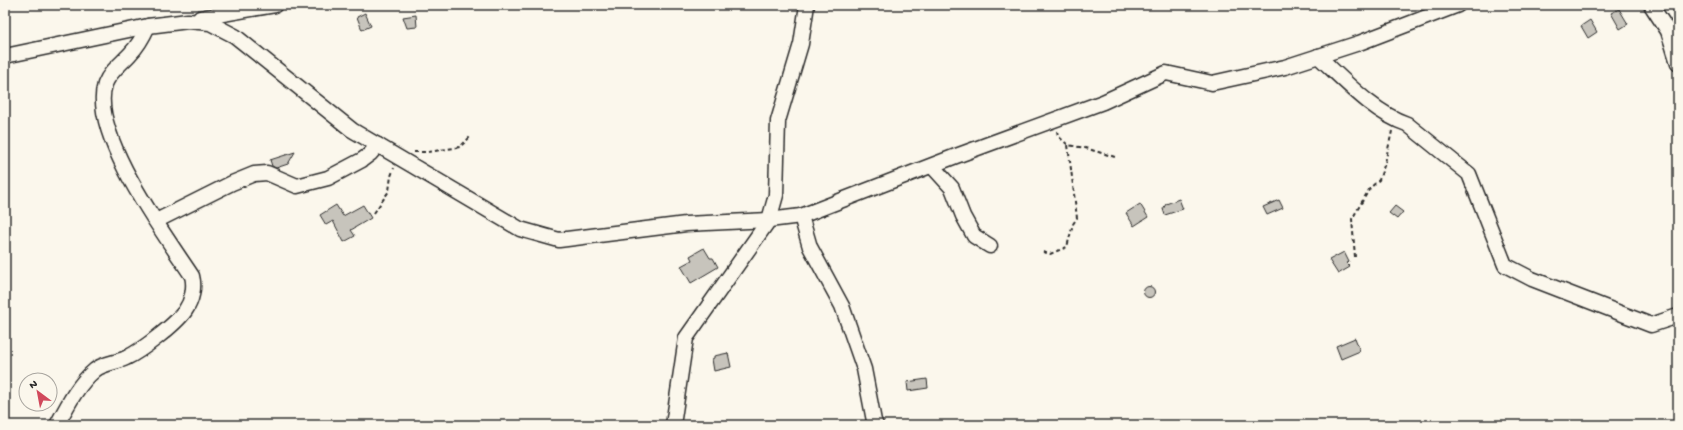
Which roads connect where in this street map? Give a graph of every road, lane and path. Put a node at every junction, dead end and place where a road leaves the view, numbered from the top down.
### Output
1 (275, 5) edge
2 (807, 5) edge
3 (1458, 5) edge
4 (1651, 5) edge
5 (188, 21) junction
6 (148, 26) junction
7 (5, 56) edge
8 (1318, 56) junction
9 (1678, 63) edge
10 (1054, 120) junction
11 (1395, 120) junction
12 (470, 137) dead end
13 (378, 145) junction
14 (1068, 145) junction
15 (1115, 157) dead end
16 (402, 159) junction
17 (932, 166) junction
18 (374, 213) dead end
19 (801, 216) junction
20 (769, 220) junction
21 (156, 222) junction
22 (990, 246) dead end
23 (1043, 252) dead end
24 (1355, 257) dead end
25 (1678, 316) edge
26 (57, 425) edge
27 (673, 425) edge
28 (876, 425) edge

1 - 5 street
2 - 20 street
3 - 8 street
4 - 9 street
5 - 6 street
5 - 13 street
6 - 7 street
6 - 21 street
8 - 10 street
8 - 11 street
10 - 14 path
10 - 17 street
11 - 24 path
11 - 25 street
12 - 16 path
13 - 16 street
13 - 21 street
14 - 15 path
14 - 23 path
16 - 18 path
16 - 20 street
17 - 19 street
17 - 22 street
19 - 20 street
19 - 28 street
20 - 27 street
21 - 26 street

